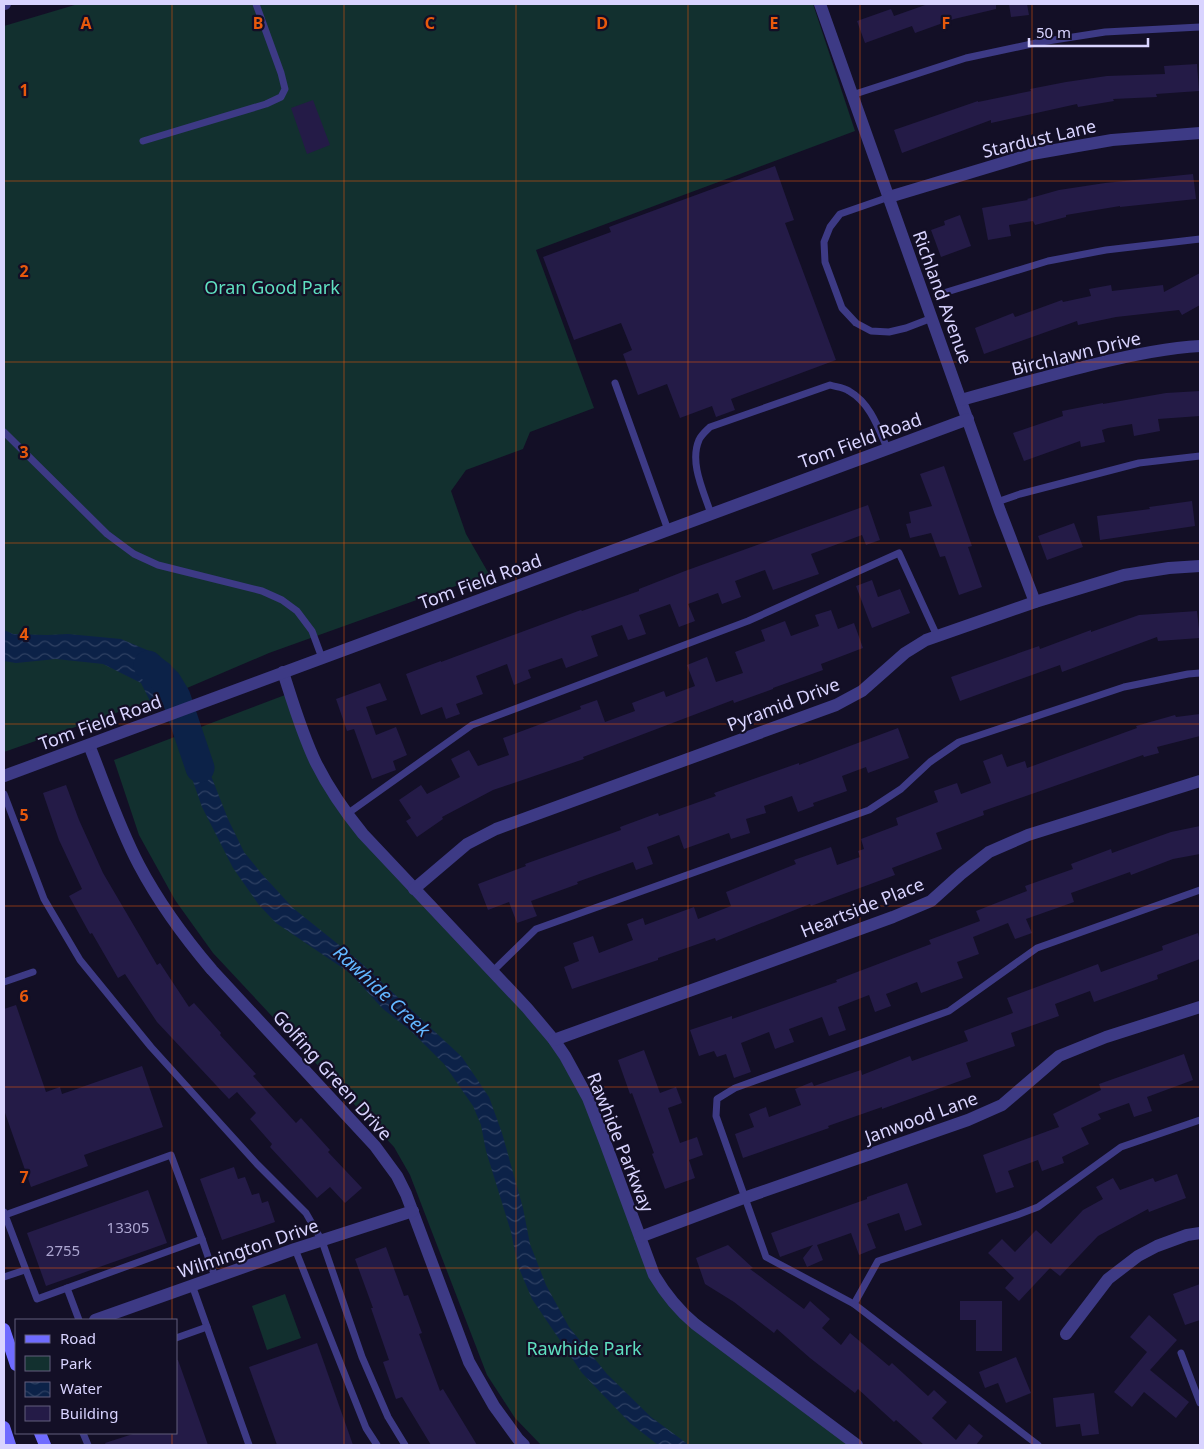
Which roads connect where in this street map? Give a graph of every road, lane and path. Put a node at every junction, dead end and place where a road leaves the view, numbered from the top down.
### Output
1 (256, 4) edge
2 (820, 4) edge
3 (1200, 27) edge
4 (852, 95) junction
5 (1200, 133) edge
6 (143, 141) dead end
7 (888, 197) junction
8 (1200, 239) edge
9 (938, 294) dead end
10 (932, 318) junction
11 (1200, 346) edge
12 (615, 383) dead end
13 (961, 400) junction
14 (968, 419) junction
15 (4, 432) edge
16 (888, 448) junction
17 (1200, 456) edge
18 (997, 502) junction
19 (711, 514) junction
20 (668, 530) junction
21 (1200, 566) edge
22 (1034, 602) junction
23 (937, 636) junction
24 (322, 658) junction
25 (283, 672) junction
26 (1200, 673) edge
27 (89, 745) junction
28 (4, 776) edge
29 (1200, 781) edge
30 (4, 794) edge
31 (347, 814) junction
32 (414, 888) junction
33 (1200, 890) edge
34 (33, 972) dead end
35 (492, 972) junction
36 (4, 982) edge
37 (1200, 1007) edge
38 (554, 1040) junction
39 (1200, 1120) edge
40 (744, 1198) junction
41 (413, 1211) junction
42 (4, 1213) edge
43 (1200, 1233) edge
44 (640, 1237) junction
45 (202, 1239) junction
46 (322, 1241) junction
47 (295, 1249) junction
48 (25, 1270) junction
49 (4, 1277) edge
50 (215, 1277) junction
51 (192, 1285) junction
52 (67, 1288) junction
53 (854, 1304) junction
54 (79, 1319) edge
55 (98, 1319) edge
56 (207, 1328) junction
57 (4, 1329) edge
58 (1066, 1334) dead end
59 (178, 1337) edge
60 (10, 1351) edge
61 (1181, 1353) dead end
62 (15, 1363) edge
63 (1200, 1403) edge
64 (4, 1427) edge
65 (10, 1445) edge
66 (248, 1445) edge
67 (377, 1445) edge
68 (405, 1445) edge
69 (524, 1445) edge
70 (857, 1445) edge
71 (1038, 1445) edge

1 - 6 lane
2 - 4 street, Richland Avenue
3 - 4 lane
4 - 7 street, Richland Avenue
5 - 7 street, Stardust Lane
7 - 10 street, Richland Avenue
7 - 10 lane
8 - 9 lane
10 - 13 street, Richland Avenue
11 - 13 street, Birchlawn Drive
12 - 20 lane
13 - 14 street, Richland Avenue
14 - 16 street, Tom Field Road
14 - 18 street, Richland Avenue
15 - 24 lane
16 - 19 street, Tom Field Road
16 - 19 lane
17 - 18 lane
18 - 22 street, Richland Avenue
19 - 20 street, Tom Field Road
20 - 24 street, Tom Field Road
21 - 22 street, Pyramid Drive
22 - 23 street, Pyramid Drive
23 - 31 lane
23 - 32 street, Pyramid Drive
24 - 25 street, Tom Field Road
25 - 27 street, Tom Field Road
25 - 31 street, Rawhide Parkway
26 - 35 lane
27 - 28 street, Tom Field Road
27 - 41 street, Golfing Green Drive
29 - 38 street, Heartside Place
30 - 46 lane
31 - 32 street, Rawhide Parkway
32 - 35 street, Rawhide Parkway
33 - 40 lane
34 - 36 lane
35 - 38 street, Rawhide Parkway
37 - 40 street, Janwood Lane
38 - 44 street, Rawhide Parkway
39 - 53 lane
40 - 44 street, Janwood Lane
40 - 53 lane
41 - 46 street, Wilmington Drive
41 - 69 street, Golfing Green Drive
42 - 45 lane
42 - 48 lane
43 - 58 street
44 - 70 street, Rawhide Parkway
45 - 50 lane
45 - 52 lane
46 - 47 street, Wilmington Drive
46 - 68 lane
47 - 50 street, Wilmington Drive
47 - 67 lane
48 - 49 lane
48 - 52 lane
50 - 51 street, Wilmington Drive
51 - 55 street, Wilmington Drive
51 - 56 lane
52 - 54 lane
53 - 71 lane
56 - 59 lane
56 - 66 lane
57 - 60 main road
60 - 62 main road
61 - 63 lane
64 - 65 main road

